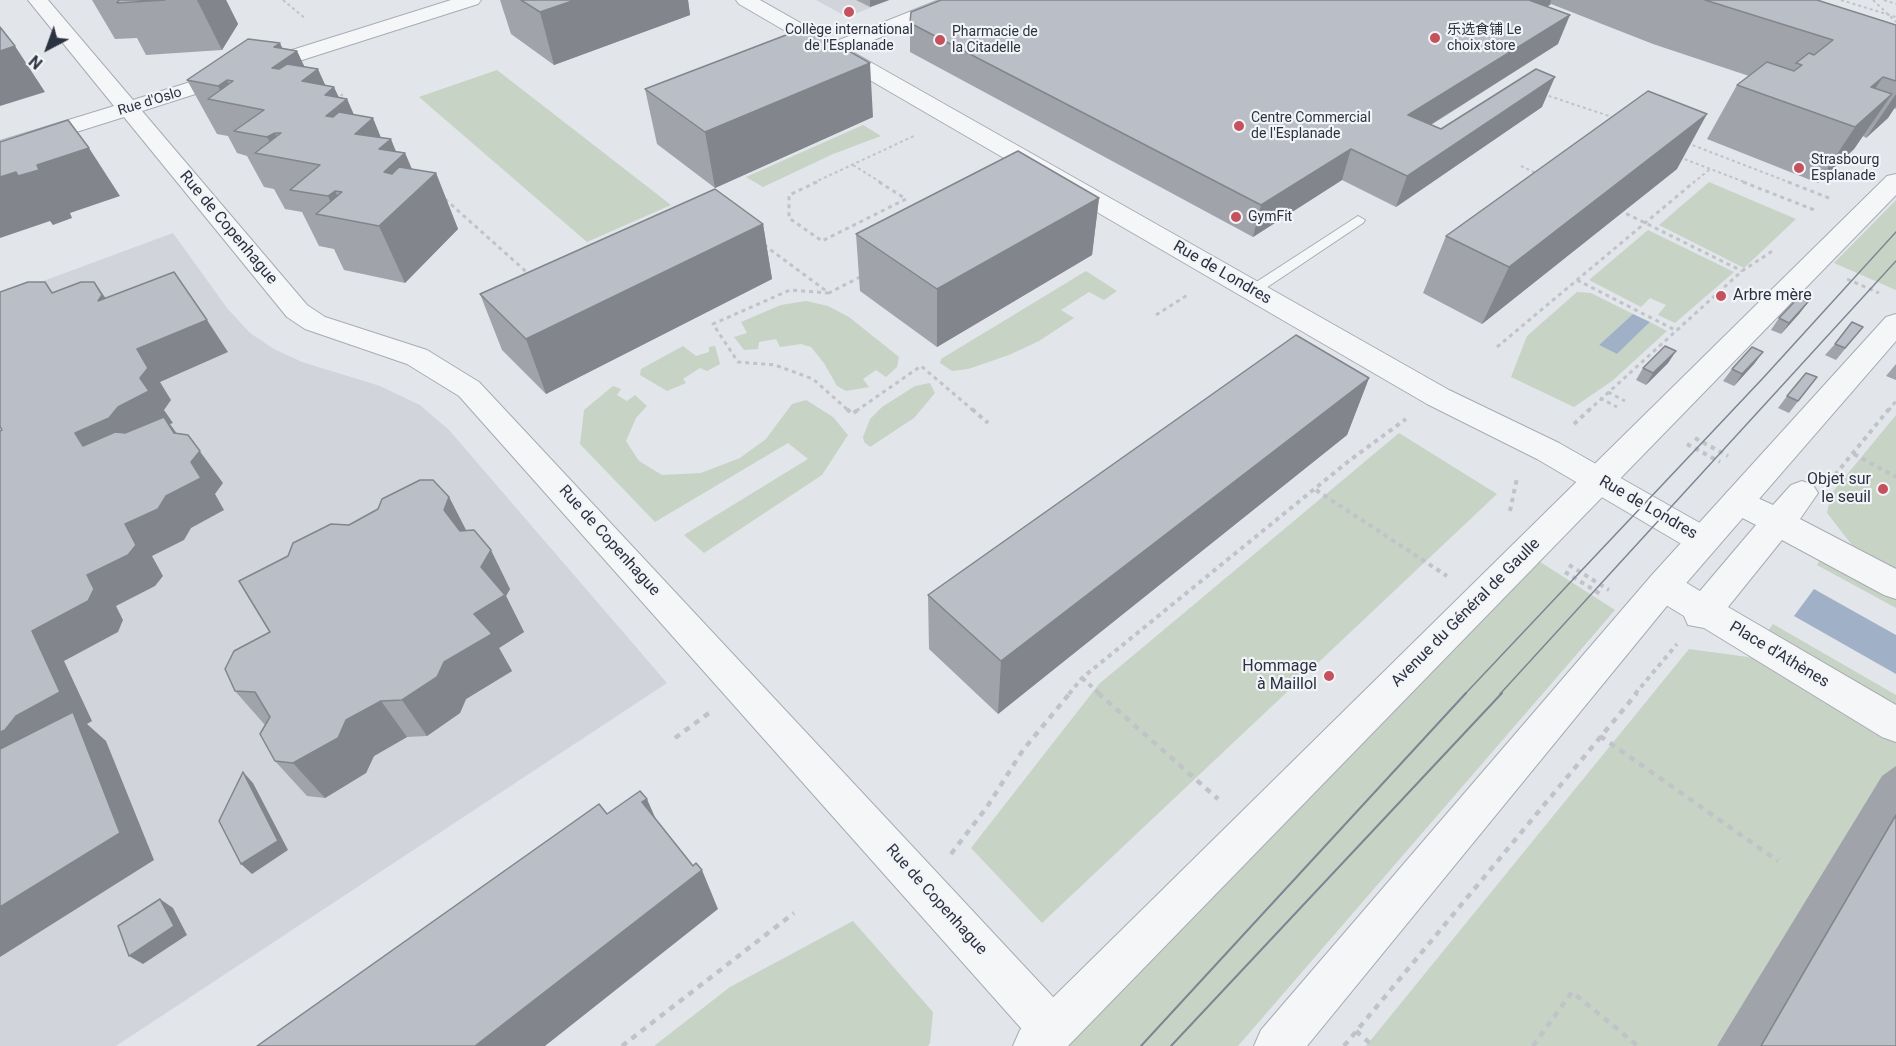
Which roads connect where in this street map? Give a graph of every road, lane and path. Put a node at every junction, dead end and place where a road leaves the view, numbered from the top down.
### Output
1 (38, 0) edge
2 (471, 0) edge
3 (746, 0) edge
4 (956, 0) edge
5 (1841, 0) edge
6 (1873, 0) edge
7 (1884, 0) edge
8 (1896, 4) edge
9 (1864, 7) junction
10 (1857, 12) edge
11 (1889, 15) junction
12 (1896, 20) edge
13 (832, 50) junction
14 (1539, 93) edge
15 (343, 94) dead end
16 (130, 108) junction
17 (344, 108) dead end
18 (952, 118) junction
19 (1623, 121) edge
20 (1677, 140) edge
21 (0, 149) edge
22 (1671, 153) edge
23 (853, 165) junction
24 (1521, 166) dead end
25 (1710, 169) junction
26 (1542, 176) edge
27 (1896, 180) edge
28 (440, 194) dead end
29 (1615, 208) edge
30 (1845, 213) junction
31 (1358, 220) dead end
32 (1646, 223) junction
33 (764, 245) dead end
34 (1812, 264) junction
35 (1742, 271) dead end
36 (871, 272) edge
37 (536, 280) edge
38 (1577, 280) junction
39 (1252, 291) junction
40 (829, 293) junction
41 (1884, 295) dead end
42 (1896, 322) edge
43 (1677, 331) dead end
44 (1497, 347) dead end
45 (1608, 392) dead end
46 (1438, 397) junction
47 (1600, 398) dead end
48 (1896, 401) edge
49 (1655, 422) junction
50 (988, 423) dead end
51 (1854, 454) junction
52 (1896, 477) edge
53 (1598, 479) junction
54 (1753, 486) junction
55 (1315, 489) junction
56 (1802, 493) joint
57 (1778, 522) junction
58 (1702, 540) junction
59 (1532, 547) junction
60 (1451, 578) dead end
61 (1896, 585) edge
62 (1648, 605) junction
63 (1703, 613) junction
64 (1082, 678) junction
65 (1896, 725) edge
66 (1600, 736) junction
67 (1222, 803) dead end
68 (1778, 861) dead end
69 (916, 879) junction
70 (794, 913) dead end
71 (1356, 1031) junction
72 (1044, 1037) edge
73 (622, 1046) edge
74 (1277, 1046) edge
75 (1344, 1046) edge
76 (1373, 1046) edge
77 (1533, 1046) edge
78 (1638, 1046) edge

1 - 16 street, Rue de Copenhague
2 - 16 street, Rue d'Oslo
3 - 13 street, Rue de Londres
4 - 13 street
5 - 9 path
6 - 11 path
7 - 8 path
9 - 10 path
9 - 11 path
11 - 12 path
13 - 18 street, Rue de Londres
14 - 19 path
15 - 17 path
16 - 21 street, Rue d'Oslo
16 - 69 street, Rue de Copenhague
18 - 23 path
18 - 39 street, Rue de Londres
20 - 30 path
22 - 25 path
23 - 23 path
24 - 26 path
25 - 30 path
25 - 32 path
27 - 30 street, Avenue du Général de Gaulle
28 - 37 path
29 - 32 path
30 - 34 street, Avenue du Général de Gaulle
31 - 39 lane
32 - 35 path
32 - 38 path
33 - 40 path
34 - 41 path
34 - 49 street, Avenue du Général de Gaulle
36 - 40 path
38 - 43 path
38 - 44 path
39 - 46 street, Rue de Londres
40 - 50 path
42 - 54 street
45 - 49 path
46 - 53 street, Rue de Londres
46 - 55 path
47 - 49 path
48 - 51 path
49 - 53 street, Avenue du Général de Gaulle
49 - 54 path
49 - 54 path
51 - 52 path
51 - 56 path
53 - 58 street, Rue de Londres
53 - 59 street, Avenue du Général de Gaulle
54 - 57 street
54 - 58 street
55 - 60 path
55 - 64 path
56 - 57 street
57 - 61 street
57 - 63 street
58 - 62 street
59 - 62 path
59 - 62 path
59 - 72 street, Avenue du Général de Gaulle
62 - 63 street, Place d'Athènes
62 - 74 street
63 - 65 street, Place d'Athènes
63 - 66 path
64 - 67 path
64 - 69 path
66 - 68 path
66 - 71 path
69 - 72 street, Rue de Copenhague
70 - 73 path
71 - 75 path
71 - 76 path
77 - 78 path

